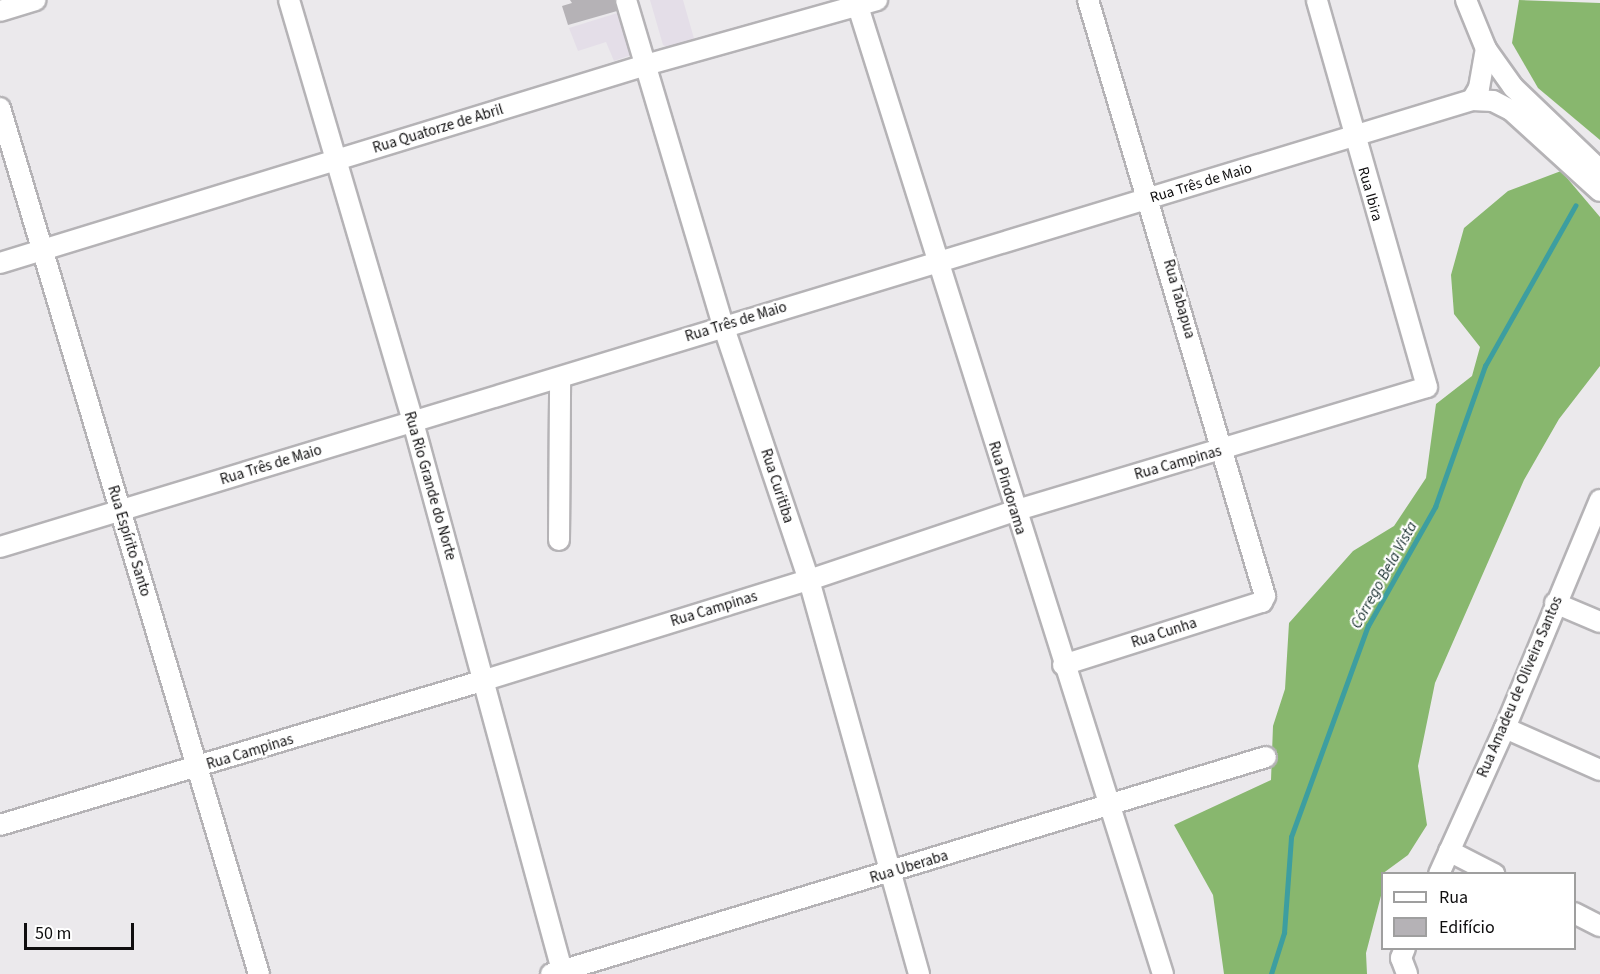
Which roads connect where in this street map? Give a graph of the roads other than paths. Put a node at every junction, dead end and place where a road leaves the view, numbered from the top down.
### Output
1 (35, 0) edge
2 (289, 0) edge
3 (626, 0) edge
4 (1088, 0) edge
5 (1317, 0) edge
6 (1466, 0) edge
7 (864, 2) edge
8 (0, 11) edge
9 (1486, 49) junction
10 (646, 65) junction
11 (1472, 100) junction
12 (0, 108) edge
13 (1354, 137) junction
14 (338, 159) junction
15 (1600, 170) edge
16 (1600, 191) edge
17 (1149, 198) junction
18 (42, 249) junction
19 (937, 262) junction
20 (0, 263) edge
21 (723, 325) junction
22 (560, 379) junction
23 (1427, 387) joint
24 (413, 422) junction
25 (1223, 450) junction
26 (1600, 500) edge
27 (120, 510) junction
28 (1014, 511) junction
29 (559, 540) dead end
30 (0, 547) edge
31 (809, 580) junction
32 (1264, 599) joint
33 (1554, 603) junction
34 (1600, 622) edge
35 (1063, 665) junction
36 (485, 680) junction
37 (1505, 728) junction
38 (1266, 757) dead end
39 (197, 768) junction
40 (1600, 770) edge
41 (1107, 805) junction
42 (0, 825) edge
43 (1449, 852) junction
44 (1439, 872) edge
45 (1492, 872) edge
46 (890, 873) junction
47 (1576, 914) edge
48 (1600, 926) edge
49 (1404, 950) edge
50 (558, 973) edge
51 (259, 974) edge
52 (920, 974) edge
53 (1163, 974) edge
54 (1407, 974) edge

1 - 8 street
2 - 14 street, Rua Rio Grande do Norte
3 - 10 street, Rua Curitiba
4 - 17 street, Rua Tabapua
5 - 13 street, Rua Ibira
6 - 9 street
7 - 10 street, Rua Quatorze de Abril
7 - 19 street, Rua Pindorama
9 - 11 street
9 - 15 street
10 - 14 street, Rua Quatorze de Abril
10 - 21 street, Rua Curitiba
11 - 13 street, Rua Três de Maio
11 - 16 street, Rua Três de Maio
12 - 18 street, Rua Espírito Santo
13 - 17 street, Rua Três de Maio
13 - 23 street, Rua Ibira
14 - 18 street, Rua Quatorze de Abril
14 - 24 street, Rua Rio Grande do Norte
17 - 19 street, Rua Três de Maio
17 - 25 street, Rua Tabapua
18 - 20 street, Rua Quatorze de Abril
18 - 27 street, Rua Espírito Santo
19 - 21 street, Rua Três de Maio
19 - 28 street, Rua Pindorama
21 - 22 street, Rua Três de Maio
21 - 31 street, Rua Curitiba
22 - 24 street, Rua Três de Maio
22 - 29 street
23 - 25 street, Rua Campinas
24 - 27 street, Rua Três de Maio
24 - 36 street, Rua Rio Grande do Norte
25 - 28 street, Rua Campinas
25 - 32 street, Rua Tabapua
26 - 33 street, Rua Amadeu de Oliveira Santos
27 - 30 street, Rua Três de Maio
27 - 39 street, Rua Espírito Santo
28 - 31 street, Rua Campinas
28 - 35 street, Rua Pindorama
31 - 36 street, Rua Campinas
31 - 46 street, Rua Curitiba
32 - 35 street, Rua Cunha
33 - 34 street
33 - 37 street, Rua Amadeu de Oliveira Santos
35 - 41 street, Rua Pindorama
36 - 39 street, Rua Campinas
36 - 50 street, Rua Rio Grande do Norte
37 - 40 street
37 - 43 street, Rua Amadeu de Oliveira Santos
38 - 41 street, Rua Uberaba
39 - 42 street, Rua Campinas
39 - 51 street, Rua Espírito Santo
41 - 46 street, Rua Uberaba
41 - 53 street, Rua Pindorama
43 - 44 street, Rua Amadeu de Oliveira Santos
43 - 45 street
46 - 50 street, Rua Uberaba
46 - 52 street, Rua Curitiba
47 - 48 street
49 - 54 street

